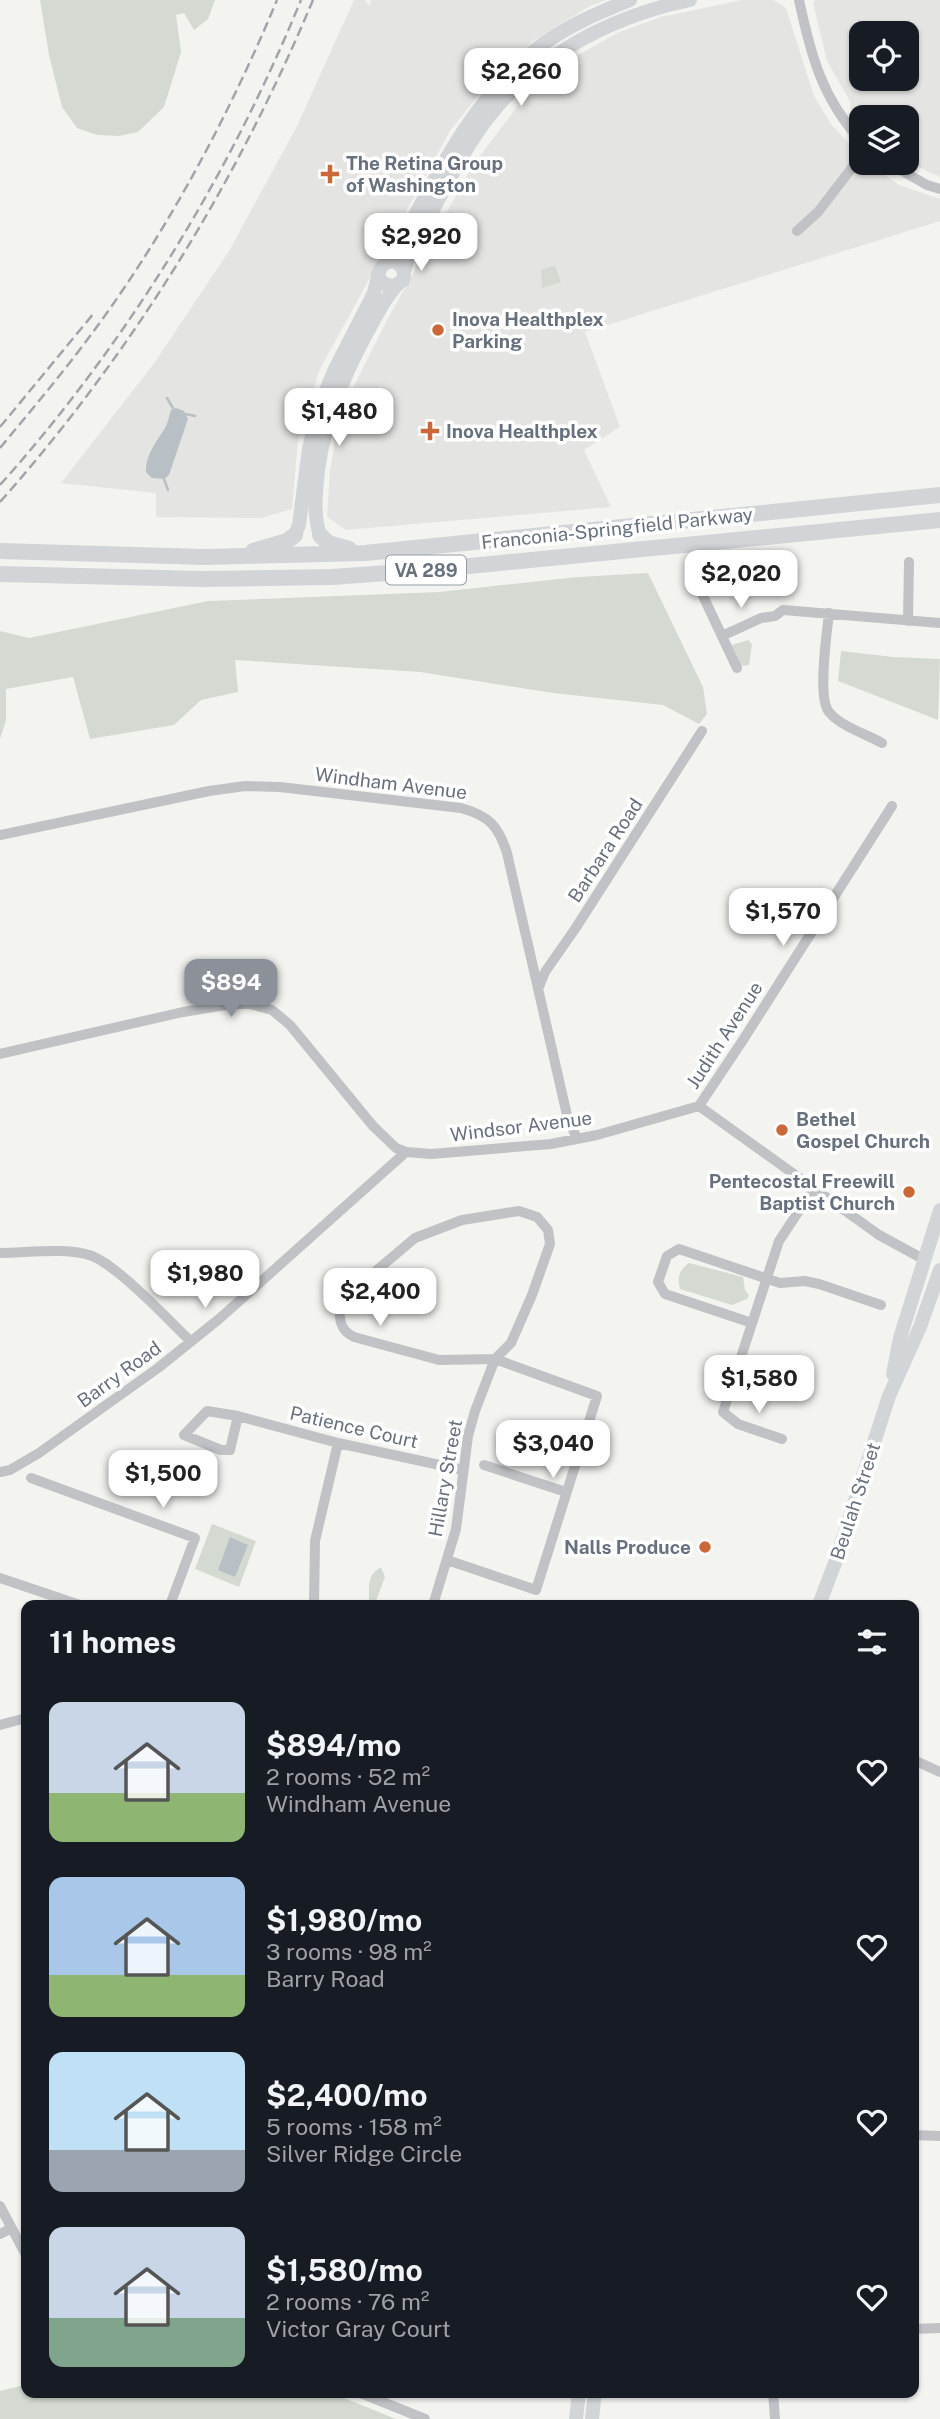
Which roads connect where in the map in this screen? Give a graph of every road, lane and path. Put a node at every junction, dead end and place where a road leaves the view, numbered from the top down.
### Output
1 (630, 0) edge
2 (690, 0) edge
3 (799, 0) edge
4 (849, 127) edge
5 (849, 172) edge
6 (908, 175) edge
7 (940, 189) edge
8 (797, 231) dead end
9 (381, 269) junction
10 (401, 278) junction
11 (940, 495) edge
12 (940, 520) edge
13 (295, 535) joint
14 (320, 535) joint
15 (0, 551) edge
16 (365, 553) junction
17 (234, 557) junction
18 (909, 562) dead end
19 (0, 574) edge
20 (695, 579) dead end
21 (829, 613) junction
22 (908, 621) junction
23 (940, 623) edge
24 (722, 636) junction
25 (737, 668) dead end
26 (702, 731) dead end
27 (882, 743) dead end
28 (892, 806) dead end
29 (0, 835) edge
30 (539, 988) junction
31 (0, 1054) edge
32 (699, 1106) junction
33 (578, 1139) junction
34 (406, 1152) junction
35 (814, 1188) junction
36 (940, 1210) edge
37 (0, 1253) edge
38 (925, 1260) junction
39 (940, 1269) edge
40 (768, 1279) junction
41 (881, 1305) dead end
42 (752, 1323) junction
43 (191, 1342) junction
44 (495, 1359) junction
45 (889, 1396) junction
46 (238, 1416) junction
47 (782, 1438) dead end
48 (338, 1443) junction
49 (484, 1465) dead end
50 (463, 1470) junction
51 (0, 1472) edge
52 (31, 1478) dead end
53 (566, 1492) junction
54 (447, 1560) junction
55 (0, 1578) edge
56 (65, 1600) edge
57 (172, 1600) edge
58 (314, 1600) edge
59 (435, 1600) edge
60 (821, 1600) edge
61 (21, 1719) edge
62 (0, 1725) edge
63 (919, 1762) edge
64 (940, 1772) edge
65 (919, 2135) edge
66 (940, 2136) edge
67 (0, 2206) edge
68 (10, 2229) junction
69 (0, 2234) edge
70 (21, 2247) edge
71 (940, 2328) edge
72 (919, 2329) edge
73 (373, 2398) edge
74 (578, 2398) edge
75 (594, 2398) edge
76 (774, 2398) edge
77 (425, 2419) edge
78 (576, 2419) edge
79 (592, 2419) edge
80 (775, 2419) edge

1 - 9 street
2 - 10 street
3 - 4 street
5 - 8 street
6 - 7 street
9 - 10 street
9 - 10 street
9 - 13 street
10 - 14 street
11 - 16 main road, Franconia-Springfield Parkway / VA 289
12 - 19 main road, Franconia-Springfield Parkway / VA 289
13 - 17 main road
14 - 16 main road
15 - 17 main road, Franconia-Springfield Parkway / VA 289
16 - 17 main road, Franconia-Springfield Parkway / VA 289
18 - 22 street
20 - 24 street
21 - 22 street
21 - 24 street
21 - 27 street
22 - 23 street
24 - 25 street
26 - 30 street, Barbara Road
28 - 32 street, Judith Avenue
29 - 30 street, Windham Avenue
30 - 33 street, Windham Avenue
31 - 34 street
32 - 33 street, Windsor Avenue
32 - 35 street
33 - 34 street, Windsor Avenue
34 - 43 street, Barry Road
35 - 38 street
35 - 40 street
36 - 38 street, Beulah Street
37 - 43 street
38 - 39 street
38 - 45 street, Beulah Street
39 - 45 street, Beulah Street
40 - 41 street
40 - 42 street
40 - 42 street
42 - 47 street
43 - 51 street, Barry Road
44 - 44 street, Hillary Street
44 - 50 street, Hillary Street
44 - 53 street
45 - 60 street, Beulah Street
46 - 46 street, Patience Court
46 - 48 street, Patience Court
48 - 50 street, Patience Court
48 - 58 street
49 - 53 street
50 - 54 street, Hillary Street
52 - 57 street
53 - 54 street
54 - 59 street, Hillary Street
55 - 56 street
61 - 62 street
63 - 64 street
65 - 66 street
67 - 68 street
68 - 69 street
68 - 70 street
71 - 72 street
73 - 77 street
74 - 78 street
75 - 79 street
76 - 80 street

